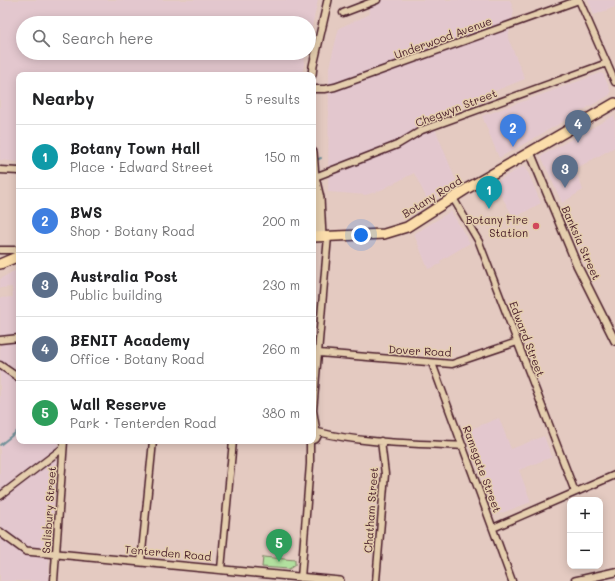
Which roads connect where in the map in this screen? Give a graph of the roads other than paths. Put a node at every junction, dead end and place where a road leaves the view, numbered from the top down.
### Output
1 (328, 0) edge
2 (377, 0) edge
3 (579, 0) edge
4 (343, 13) dead end
5 (316, 56) edge
6 (315, 60) edge
7 (607, 63) junction
8 (313, 72) edge
9 (615, 82) edge
10 (316, 89) edge
11 (615, 103) edge
12 (530, 152) junction
13 (0, 170) edge
14 (16, 172) edge
15 (316, 177) edge
16 (316, 181) edge
17 (453, 198) junction
18 (316, 224) edge
19 (320, 237) edge
20 (0, 250) edge
21 (16, 250) edge
22 (16, 257) edge
23 (0, 264) edge
24 (16, 338) edge
25 (0, 340) edge
26 (615, 341) edge
27 (517, 342) junction
28 (317, 349) edge
29 (432, 363) junction
30 (316, 364) edge
31 (0, 365) edge
32 (16, 376) edge
33 (316, 435) edge
34 (381, 441) junction
35 (64, 444) edge
36 (153, 444) edge
37 (233, 444) edge
38 (313, 444) edge
39 (463, 446) junction
40 (615, 475) edge
41 (575, 492) junction
42 (0, 496) edge
43 (493, 528) junction
44 (0, 532) edge
45 (56, 554) junction
46 (141, 562) junction
47 (221, 569) junction
48 (615, 572) edge
49 (266, 577) edge
50 (301, 578) junction
51 (54, 581) edge
52 (340, 581) edge
53 (376, 581) edge
54 (512, 581) edge
55 (575, 581) edge

1 - 5 street
2 - 4 street
3 - 7 street
3 - 10 street, Underwood Avenue
6 - 8 street
7 - 9 street
7 - 15 street, Chegwyn Street
11 - 12 main road, Botany Road
12 - 17 main road, Botany Road
12 - 26 street, Banksia Street
13 - 14 street
16 - 19 street
17 - 19 main road, Botany Road
17 - 27 street, Edward Street
18 - 19 street
19 - 28 street
20 - 21 street
22 - 23 main road
24 - 25 street
27 - 29 street, Dover Road
27 - 41 street, Edward Street
28 - 29 street, Dover Road
28 - 30 street
29 - 39 street, Ramsgate Street
31 - 32 street
33 - 34 street
34 - 39 street
34 - 53 street, Chatham Street
35 - 42 street
35 - 45 street, Salisbury Street
36 - 46 street
37 - 47 street
38 - 50 street
39 - 43 street, Ramsgate Street
40 - 41 street
41 - 43 street
43 - 54 street, Ramsgate Street
44 - 45 street, Tenterden Road
45 - 46 street, Tenterden Road
45 - 51 street, Salisbury Street
46 - 47 street, Tenterden Road
47 - 49 street, Tenterden Road
48 - 55 street
49 - 50 street, Tenterden Road
50 - 52 street, Tenterden Road

